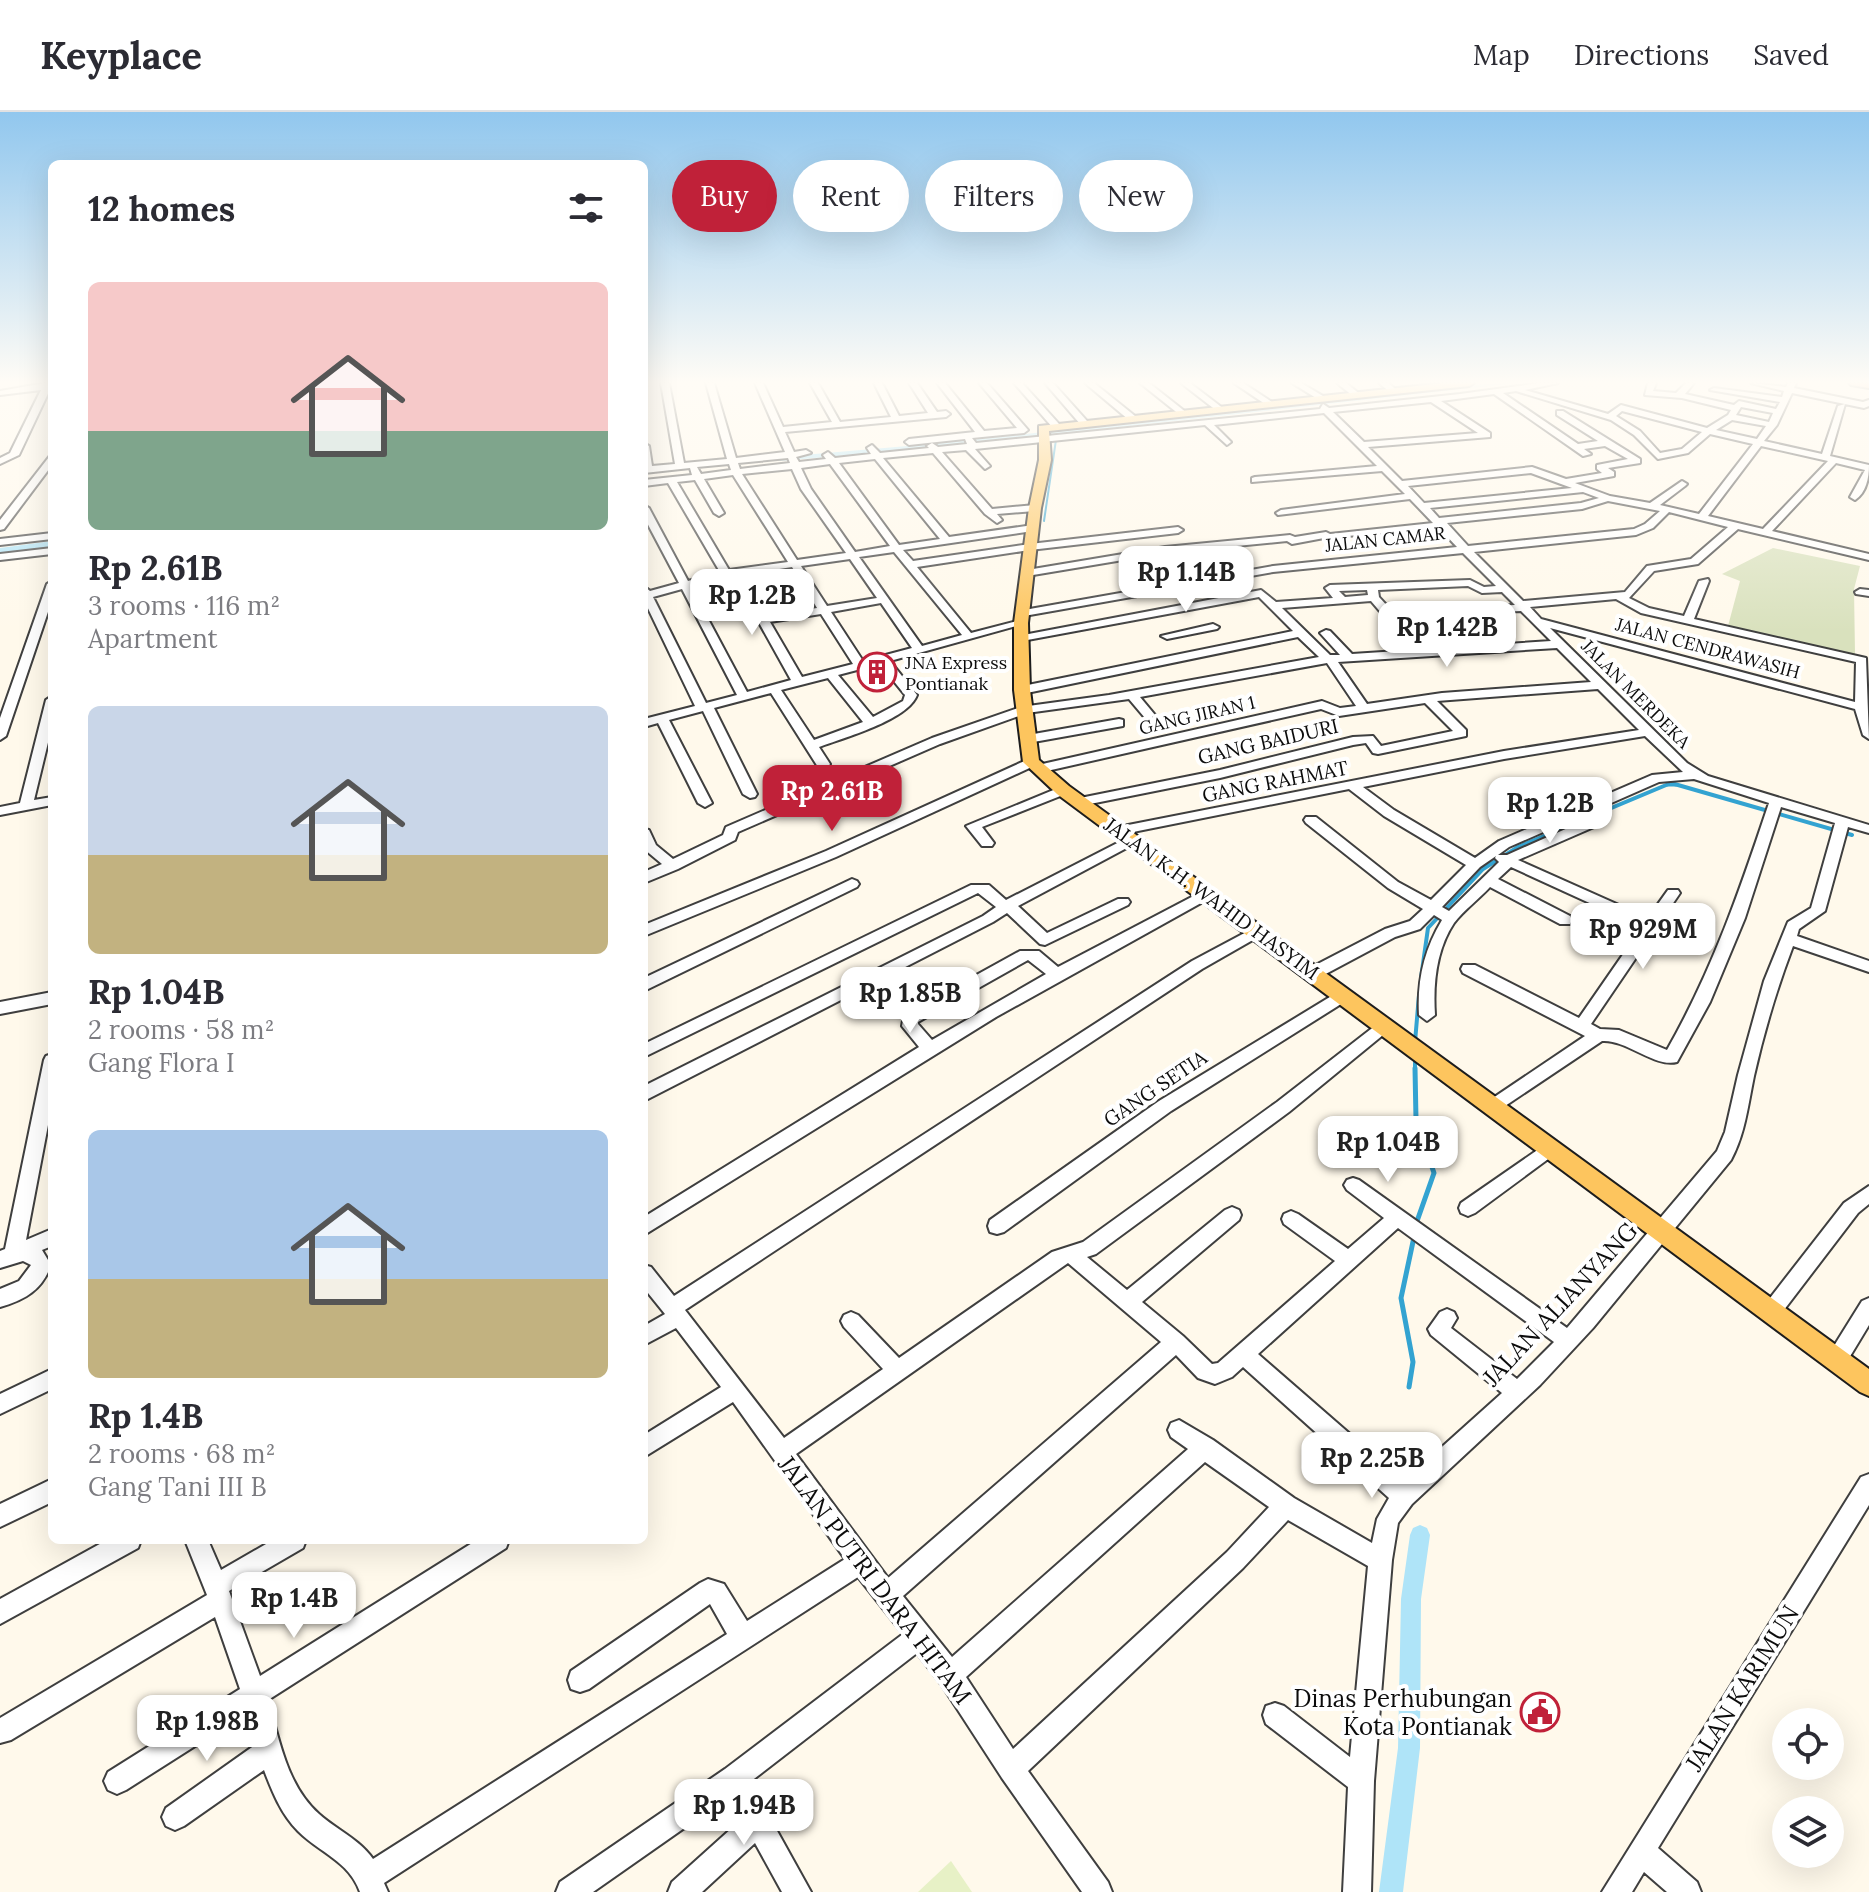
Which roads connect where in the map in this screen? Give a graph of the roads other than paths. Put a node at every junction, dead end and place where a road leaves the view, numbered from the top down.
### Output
1 (47, 466) edge
2 (690, 466) edge
3 (744, 466) edge
4 (794, 466) edge
5 (836, 466) edge
6 (886, 466) edge
7 (950, 466) edge
8 (1044, 466) edge
9 (1523, 466) edge
10 (1605, 466) edge
11 (1739, 466) edge
12 (1824, 466) edge
13 (734, 467) junction
14 (1386, 468) joint
15 (1869, 469) edge
16 (1530, 470) junction
17 (692, 471) junction
18 (657, 474) edge
19 (1255, 480) dead end
20 (1565, 483) junction
21 (1402, 484) junction
22 (1682, 484) dead end
23 (1583, 489) junction
24 (1414, 496) junction
25 (1855, 497) dead end
26 (1608, 498) junction
27 (1423, 506) junction
28 (1652, 506) junction
29 (1035, 508) junction
30 (1667, 509) junction
31 (988, 512) junction
32 (719, 513) dead end
33 (1281, 513) dead end
34 (648, 517) edge
35 (1702, 517) junction
36 (997, 520) dead end
37 (1441, 523) junction
38 (1317, 525) dead end
39 (1736, 525) junction
40 (0, 527) edge
41 (1033, 528) junction
42 (1178, 530) dead end
43 (1765, 532) junction
44 (1289, 538) junction
45 (1329, 538) junction
46 (946, 540) junction
47 (46, 541) edge
48 (0, 542) edge
49 (1030, 547) junction
50 (896, 548) junction
51 (1467, 549) junction
52 (9, 550) edge
53 (851, 554) junction
54 (1869, 557) edge
55 (794, 563) junction
56 (910, 565) junction
57 (1311, 565) junction
58 (731, 573) junction
59 (1027, 573) junction
60 (1704, 581) dead end
61 (684, 585) junction
62 (1502, 589) junction
63 (648, 592) edge
64 (1373, 593) junction
65 (1618, 596) junction
66 (648, 599) edge
67 (882, 600) junction
68 (48, 605) edge
69 (1274, 605) junction
70 (1523, 606) junction
71 (823, 610) junction
72 (1688, 619) junction
73 (763, 620) junction
74 (1538, 621) junction
75 (1022, 625) junction
76 (1213, 627) dead end
77 (1300, 633) junction
78 (1326, 633) dead end
79 (969, 637) junction
80 (1561, 644) junction
81 (920, 651) junction
82 (1189, 655) junction
83 (1349, 658) junction
84 (1329, 659) junction
85 (1866, 660) edge
86 (885, 662) junction
87 (861, 667) junction
88 (831, 674) junction
89 (799, 683) junction
90 (775, 690) junction
91 (1022, 690) junction
92 (1607, 690) junction
93 (1132, 695) junction
94 (744, 697) junction
95 (1579, 697) dead end
96 (1428, 699) junction
97 (705, 708) junction
98 (1865, 708) edge
99 (1364, 709) junction
100 (1025, 710) junction
101 (1149, 715) dead end
102 (48, 716) edge
103 (650, 720) edge
104 (871, 723) junction
105 (1119, 723) dead end
106 (1649, 732) junction
107 (1458, 734) junction
108 (1869, 735) edge
109 (0, 736) edge
110 (1028, 739) junction
111 (811, 746) junction
112 (1486, 758) junction
113 (823, 764) dead end
114 (1034, 765) junction
115 (1694, 775) junction
116 (1353, 786) junction
117 (1063, 790) junction
118 (750, 794) dead end
119 (48, 802) edge
120 (1080, 802) junction
121 (705, 803) dead end
122 (26, 806) junction
123 (1775, 807) junction
124 (0, 811) edge
125 (1311, 820) dead end
126 (1840, 829) junction
127 (1869, 829) edge
128 (1546, 832) junction
129 (1124, 835) junction
130 (648, 842) edge
131 (987, 843) dead end
132 (1500, 857) junction
133 (1475, 864) junction
134 (673, 866) junction
135 (648, 876) edge
136 (1488, 880) junction
137 (852, 884) dead end
138 (1673, 893) dead end
139 (1205, 895) junction
140 (1123, 902) dead end
141 (1006, 906) junction
142 (1441, 914) junction
143 (1565, 920) dead end
144 (1650, 925) junction
145 (648, 929) edge
146 (1257, 933) junction
147 (1790, 939) junction
148 (1869, 967) edge
149 (1469, 969) dead end
150 (1314, 973) junction
151 (1056, 974) junction
152 (648, 983) edge
153 (1343, 995) junction
154 (48, 999) edge
155 (0, 1008) edge
156 (1427, 1015) dead end
157 (1581, 1027) junction
158 (1389, 1028) junction
159 (1598, 1035) junction
160 (929, 1047) junction
161 (648, 1049) edge
162 (48, 1078) edge
163 (648, 1092) edge
164 (1493, 1107) junction
165 (1549, 1149) junction
166 (1353, 1185) dead end
167 (1869, 1193) edge
168 (1468, 1208) dead end
169 (1232, 1215) dead end
170 (1291, 1219) dead end
171 (648, 1224) edge
172 (1409, 1225) junction
173 (997, 1226) dead end
174 (1662, 1232) junction
175 (48, 1239) edge
176 (44, 1252) edge
177 (1069, 1253) junction
178 (7, 1257) edge
179 (1349, 1260) junction
180 (648, 1278) edge
181 (0, 1298) edge
182 (1127, 1302) junction
183 (1869, 1307) edge
184 (675, 1312) junction
185 (1770, 1313) junction
186 (1447, 1318) dead end
187 (851, 1321) dead end
188 (648, 1333) edge
189 (1568, 1340) junction
190 (1176, 1342) junction
191 (1242, 1353) junction
192 (1836, 1361) junction
193 (898, 1371) junction
194 (48, 1381) edge
195 (1869, 1384) edge
196 (736, 1389) junction
197 (1517, 1392) junction
198 (0, 1404) edge
199 (1179, 1430) dead end
200 (648, 1444) edge
201 (1205, 1447) junction
202 (780, 1453) junction
203 (1869, 1485) edge
204 (48, 1492) edge
205 (1404, 1496) junction
206 (1286, 1506) junction
207 (0, 1516) edge
208 (123, 1544) edge
209 (198, 1544) edge
210 (289, 1544) edge
211 (492, 1544) edge
212 (1380, 1560) junction
213 (861, 1562) junction
214 (218, 1594) junction
215 (887, 1594) junction
216 (0, 1612) edge
217 (920, 1636) junction
218 (744, 1639) junction
219 (950, 1675) junction
220 (580, 1680) dead end
221 (253, 1694) junction
222 (1275, 1715) dead end
223 (2, 1731) dead end
224 (268, 1751) junction
225 (1011, 1769) junction
226 (734, 1778) junction
227 (117, 1781) dead end
228 (1361, 1781) junction
229 (175, 1817) dead end
230 (759, 1822) junction
231 (1641, 1851) junction
232 (372, 1884) edge
233 (570, 1892) edge
234 (682, 1892) edge
235 (797, 1892) edge
236 (1098, 1892) edge
237 (1357, 1892) edge
238 (1616, 1892) edge
239 (1687, 1892) edge

1 - 40 street
2 - 17 street
3 - 13 street
4 - 53 street
5 - 50 street
6 - 46 street
7 - 31 street
8 - 29 main road
9 - 16 street
10 - 20 street
11 - 35 street
12 - 43 street
13 - 17 street
13 - 55 street
14 - 19 street
14 - 21 street, JALAN MERDEKA
15 - 25 street
16 - 20 street
16 - 21 street
17 - 18 street
17 - 18 street
17 - 32 street
18 - 58 street
20 - 23 street
21 - 24 street, JALAN MERDEKA
22 - 28 street
23 - 26 street
23 - 27 street
24 - 27 street, JALAN MERDEKA
24 - 33 street
26 - 28 street
26 - 37 street
27 - 37 street, JALAN MERDEKA
28 - 30 street
29 - 31 street
29 - 41 main road
30 - 35 street
30 - 51 street, JALAN CAMAR
31 - 36 street
34 - 61 street
35 - 39 street
37 - 45 street
37 - 51 street, JALAN MERDEKA
38 - 45 street
39 - 43 street
39 - 65 street
41 - 46 street
41 - 49 main road
42 - 49 street
43 - 54 street
44 - 45 street
44 - 57 street
44 - 59 street
46 - 50 street
47 - 52 street
47 - 52 street
48 - 52 street
49 - 56 street
49 - 59 main road
50 - 53 street
50 - 56 street
51 - 57 street, JALAN CAMAR
51 - 62 street, JALAN MERDEKA
53 - 55 street
53 - 67 street
55 - 58 street
55 - 71 street
56 - 79 street
57 - 75 street, JALAN CAMAR
58 - 61 street
58 - 73 street
59 - 75 main road
60 - 72 street
61 - 63 street
61 - 94 street
62 - 64 street
62 - 70 street, JALAN MERDEKA
64 - 69 street
64 - 70 street
65 - 70 street
65 - 72 street
66 - 97 street
67 - 71 street
67 - 81 street
68 - 109 street
69 - 75 street
69 - 77 street
70 - 74 street, JALAN MERDEKA
71 - 73 street
71 - 87 street
72 - 85 street
73 - 89 street
74 - 80 street, JALAN MERDEKA
74 - 98 street, JALAN CENDRAWASIH
75 - 79 street
75 - 91 main road
76 - 82 street
77 - 82 street
77 - 84 street
78 - 83 street
79 - 81 street
80 - 83 street
80 - 92 street, JALAN MERDEKA
81 - 86 street
82 - 91 street
83 - 84 street
84 - 93 street
84 - 99 street
85 - 98 street
86 - 87 street
86 - 104 street
87 - 88 street
88 - 89 street
88 - 104 street
89 - 90 street
90 - 94 street
90 - 111 street
91 - 100 main road
92 - 95 street
92 - 96 street, GANG JIRAN 1
92 - 106 street, JALAN MERDEKA
93 - 100 street
93 - 101 street
94 - 97 street
96 - 99 street, GANG JIRAN 1
96 - 107 street
97 - 103 street
97 - 118 street
98 - 108 street
99 - 114 street, GANG JIRAN 1
100 - 110 main road
100 - 134 street
102 - 122 street
103 - 121 street
104 - 111 street
105 - 110 street
106 - 112 street, GANG RAHMAT
106 - 115 street, JALAN MERDEKA
107 - 112 street
107 - 120 street, GANG BAIDURI
110 - 114 main road
111 - 113 street
112 - 116 street, GANG RAHMAT
114 - 117 main road, JALAN K.H. WAHID HASYIM
114 - 145 street, GANG JIRAN 1
115 - 123 street
115 - 128 street
116 - 129 street, GANG RAHMAT
116 - 133 street
117 - 120 main road, JALAN K.H. WAHID HASYIM
117 - 131 street
119 - 122 street
120 - 129 main road, JALAN K.H. WAHID HASYIM
122 - 124 street
123 - 126 street
123 - 159 street
125 - 142 street
126 - 127 street
126 - 147 street
128 - 132 street
128 - 132 street
129 - 139 main road, JALAN K.H. WAHID HASYIM
129 - 141 street, GANG RAHMAT
130 - 134 street
132 - 133 street
132 - 136 street
132 - 144 street
133 - 142 street
134 - 135 street
136 - 142 street
136 - 143 street
137 - 152 street
138 - 144 street
139 - 146 main road, JALAN K.H. WAHID HASYIM
139 - 151 street
140 - 141 street
141 - 161 street
141 - 163 street, GANG RAHMAT
142 - 150 street
142 - 156 street
144 - 157 street
146 - 150 main road, JALAN K.H. WAHID HASYIM
146 - 184 street
147 - 148 street
147 - 174 street, JALAN ALIANYANG
149 - 157 street
150 - 153 main road, JALAN K.H. WAHID HASYIM
151 - 160 street
151 - 160 street
153 - 158 main road, JALAN K.H. WAHID HASYIM
153 - 173 street, GANG SETIA
154 - 155 street
157 - 159 street
158 - 164 main road, JALAN K.H. WAHID HASYIM
158 - 177 street
159 - 164 street
160 - 171 street
162 - 178 street
164 - 165 main road, JALAN K.H. WAHID HASYIM
165 - 168 street
165 - 174 main road, JALAN K.H. WAHID HASYIM
166 - 172 street
167 - 185 street
169 - 182 street
170 - 179 street
172 - 179 street
172 - 189 street
174 - 185 main road, JALAN K.H. WAHID HASYIM
174 - 189 street, JALAN ALIANYANG
175 - 178 street
176 - 178 street
176 - 181 street
177 - 182 street
177 - 193 street
179 - 191 street
180 - 184 street, JALAN PUTRI DARA HITAM
182 - 190 street
183 - 192 street
184 - 188 street
184 - 196 street, JALAN PUTRI DARA HITAM
185 - 192 main road, JALAN K.H. WAHID HASYIM
186 - 197 street
187 - 193 street
189 - 197 street, JALAN ALIANYANG
190 - 191 street
190 - 215 street
191 - 205 street
192 - 195 main road, JALAN K.H. WAHID HASYIM
193 - 202 street
194 - 198 street
196 - 200 street
196 - 202 street, JALAN PUTRI DARA HITAM
197 - 205 street, JALAN ALIANYANG
199 - 201 street
201 - 206 street
201 - 219 street
202 - 213 street, JALAN PUTRI DARA HITAM
203 - 231 street, JALAN KARIMUN
204 - 207 street
205 - 212 street, JALAN ALIANYANG
206 - 212 street
206 - 225 street
208 - 216 street
209 - 214 street
210 - 214 street
211 - 221 street
212 - 228 street, JALAN ALIANYANG
213 - 215 street, JALAN PUTRI DARA HITAM
213 - 218 street
214 - 221 street
214 - 223 street
215 - 217 street, JALAN PUTRI DARA HITAM
217 - 219 street, JALAN PUTRI DARA HITAM
217 - 226 street
218 - 220 street
218 - 232 street
219 - 225 street, JALAN PUTRI DARA HITAM
221 - 224 street
221 - 227 street
222 - 228 street
224 - 229 street
224 - 232 street
225 - 236 street, JALAN PUTRI DARA HITAM
226 - 230 street
226 - 233 street
228 - 237 street, JALAN ALIANYANG
230 - 234 street
230 - 235 street
231 - 238 street, JALAN KARIMUN
231 - 239 street

